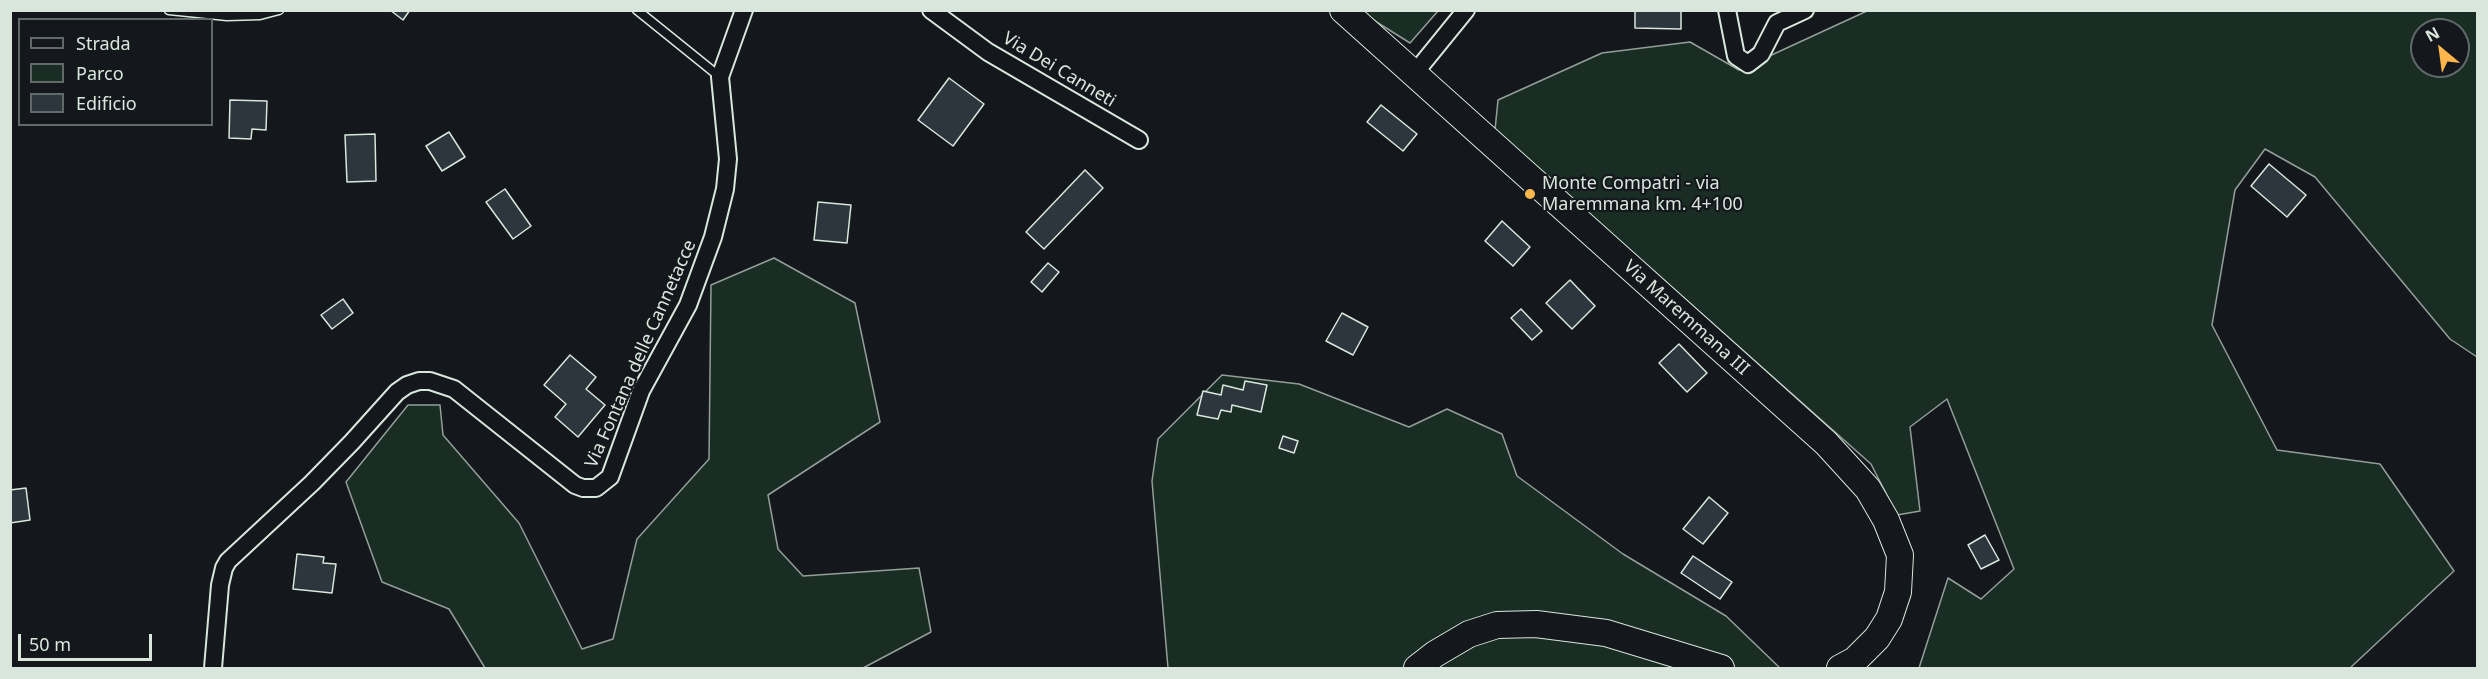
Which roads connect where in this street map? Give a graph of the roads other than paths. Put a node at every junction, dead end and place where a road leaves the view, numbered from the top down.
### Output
1 (170, 10) edge
2 (279, 10) edge
3 (637, 10) edge
4 (744, 10) edge
5 (931, 10) edge
6 (1343, 10) edge
7 (1466, 10) edge
8 (1727, 10) edge
9 (1805, 10) edge
10 (1414, 74) junction
11 (720, 77) junction
12 (1139, 140) dead end
13 (213, 669) edge
14 (1417, 669) edge
15 (1721, 669) edge
16 (1840, 669) edge

1 - 2 lane
3 - 11 lane
4 - 11 street, Via Fontana delle Cannetacce
5 - 12 street, Via Dei Canneti
6 - 10 main road, Via Maremmana III
7 - 10 street
8 - 9 street
10 - 16 main road, Via Maremmana III
11 - 13 street, Via Fontana delle Cannetacce
14 - 15 main road

